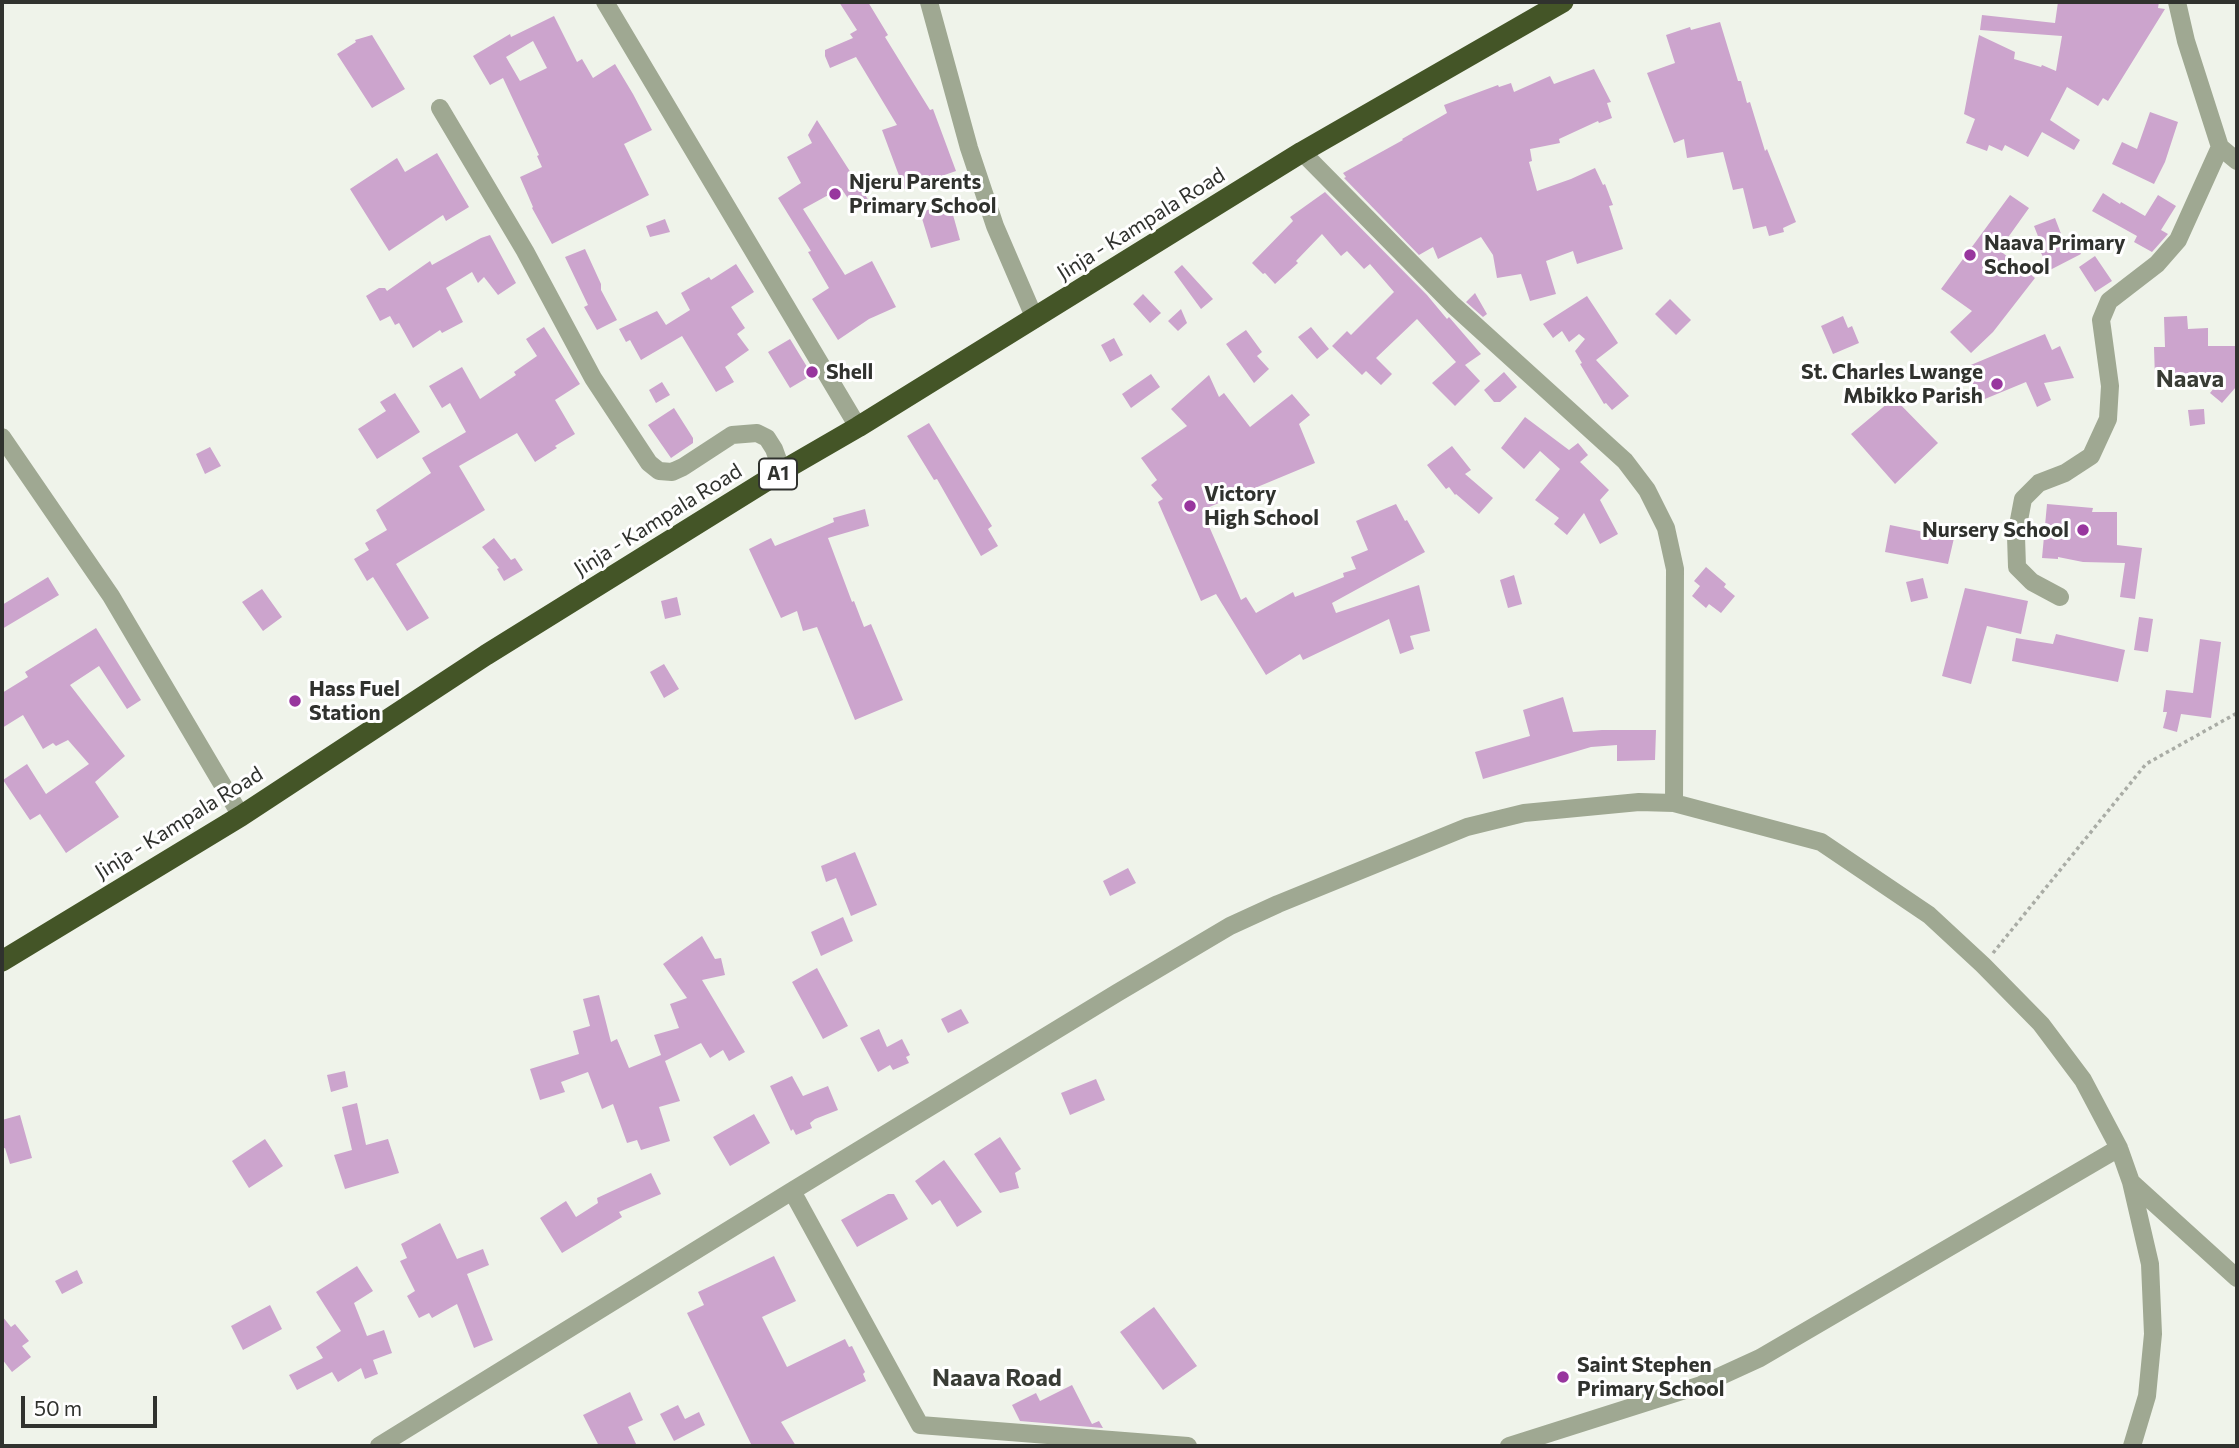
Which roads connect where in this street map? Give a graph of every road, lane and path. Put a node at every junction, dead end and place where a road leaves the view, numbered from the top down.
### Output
1 (605, 2) edge
2 (929, 2) edge
3 (1563, 2) edge
4 (2177, 2) edge
5 (440, 108) dead end
6 (2220, 147) junction
7 (1302, 152) junction
8 (2237, 160) edge
9 (1035, 319) junction
10 (858, 427) junction
11 (2, 437) edge
12 (782, 471) junction
13 (2060, 597) dead end
14 (2237, 713) edge
15 (1674, 803) junction
16 (241, 816) junction
17 (2, 961) edge
18 (1983, 965) junction
19 (2119, 1148) junction
20 (2131, 1182) junction
21 (792, 1191) junction
22 (2237, 1278) edge
23 (379, 1446) edge
24 (1188, 1446) edge
25 (1509, 1446) edge
26 (2132, 1446) edge

1 - 10 street
2 - 9 street
3 - 7 highway, Jinja - Kampala Road / A1
4 - 6 street
5 - 12 street
6 - 8 street
6 - 13 street
7 - 9 highway, Jinja - Kampala Road / A1
7 - 15 street
9 - 10 highway, Jinja - Kampala Road / A1
10 - 12 highway, Jinja - Kampala Road / A1
11 - 16 street
12 - 16 highway, Jinja - Kampala Road / A1
14 - 18 path
15 - 18 street
15 - 21 street
16 - 17 highway, Jinja - Kampala Road / A1
18 - 19 street
19 - 20 street
19 - 25 street
20 - 22 street
20 - 26 street
21 - 23 street
21 - 24 street

